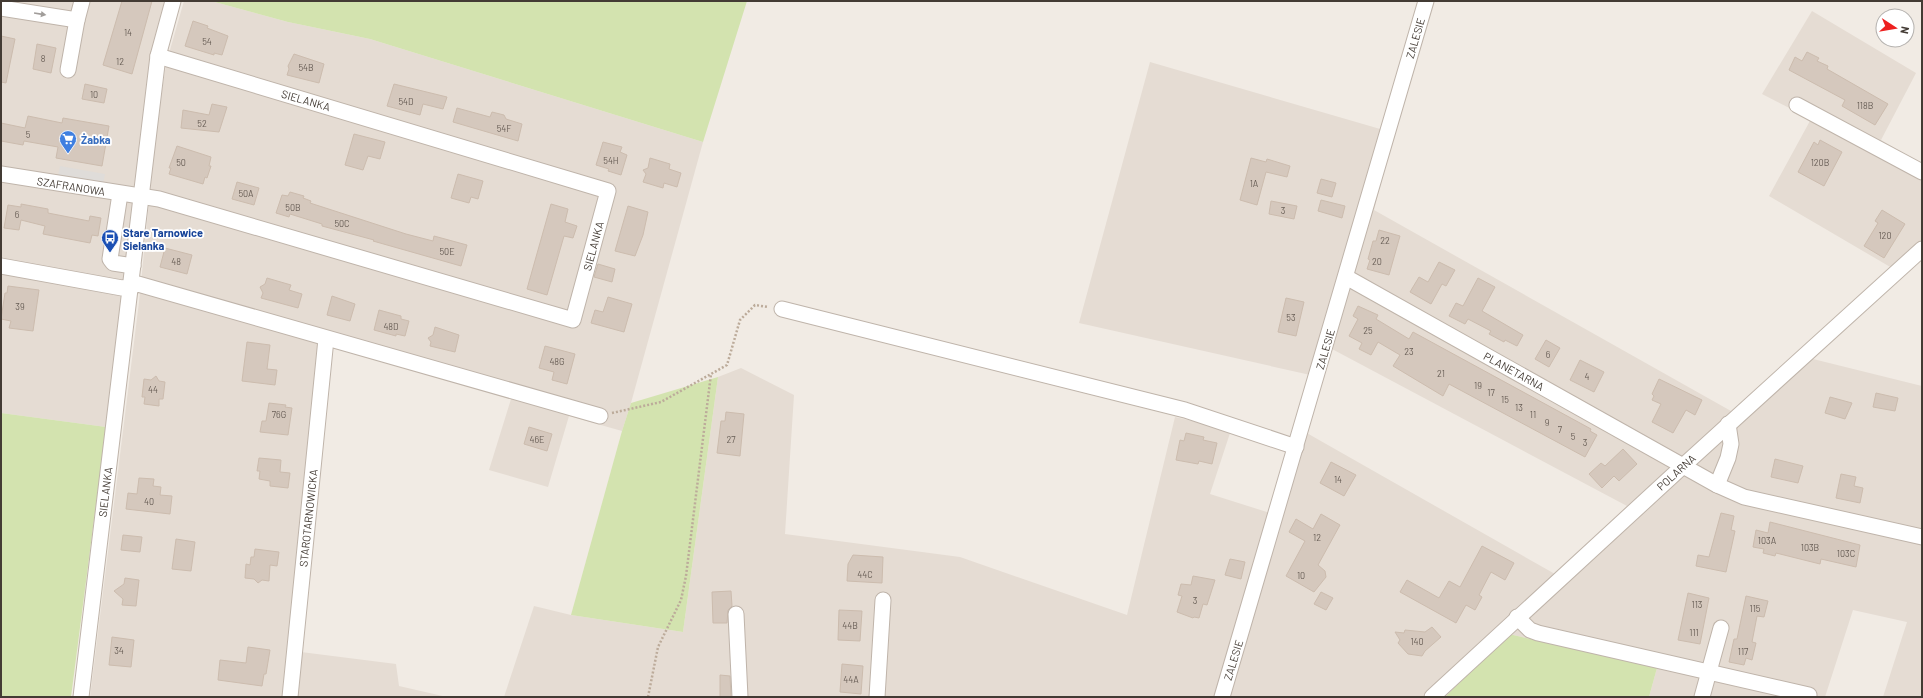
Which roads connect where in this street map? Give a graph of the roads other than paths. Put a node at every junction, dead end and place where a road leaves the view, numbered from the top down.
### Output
1 (82, 1) edge
2 (172, 1) edge
3 (1426, 1) edge
4 (1, 8) edge
5 (77, 20) junction
6 (158, 56) junction
7 (68, 70) dead end
8 (1797, 105) dead end
9 (1922, 172) edge
10 (1, 174) edge
11 (120, 194) junction
12 (141, 198) junction
13 (1922, 249) edge
14 (1, 266) edge
15 (133, 266) junction
16 (1346, 278) junction
17 (130, 287) junction
18 (782, 309) road end
19 (326, 339) junction
20 (600, 416) road end
21 (1728, 424) junction
22 (1296, 447) junction
23 (1683, 466) junction
24 (1717, 485) junction
25 (1922, 537) edge
26 (883, 600) dead end
27 (736, 614) dead end
28 (1517, 618) junction
29 (1721, 628) dead end
30 (1708, 672) junction
31 (1809, 695) dead end
32 (81, 697) edge
33 (290, 697) edge
34 (740, 697) edge
35 (877, 697) edge
36 (1222, 697) edge
37 (1432, 697) edge
38 (1702, 697) edge

1 - 5 street
2 - 6 street, SIELANKA
3 - 16 street, ZALESIE
4 -> 5 street
5 - 7 street
6 - 12 street, SIELANKA
6 - 12 street, SIELANKA
8 - 9 street
10 - 11 street, SZAFRANOWA
11 - 12 street, SZAFRANOWA
11 - 15 street
12 - 15 street, SIELANKA
13 - 21 street, POLARNA
14 - 17 street
15 - 17 street, SIELANKA
16 - 22 street, ZALESIE
16 - 23 street, PLANETARNA
17 - 19 street
17 - 32 street, SIELANKA
18 - 22 street
19 - 20 street
19 - 33 street, STAROTARNOWICKA
21 - 23 street, POLARNA
21 - 24 street
22 - 36 street, ZALESIE
23 - 24 street, PLANETARNA
23 - 28 street, POLARNA
24 - 25 street, PLANETARNA
26 - 35 street
27 - 34 street
28 - 30 street
28 - 37 street, POLARNA
29 - 30 street
30 - 31 street
30 - 38 street

